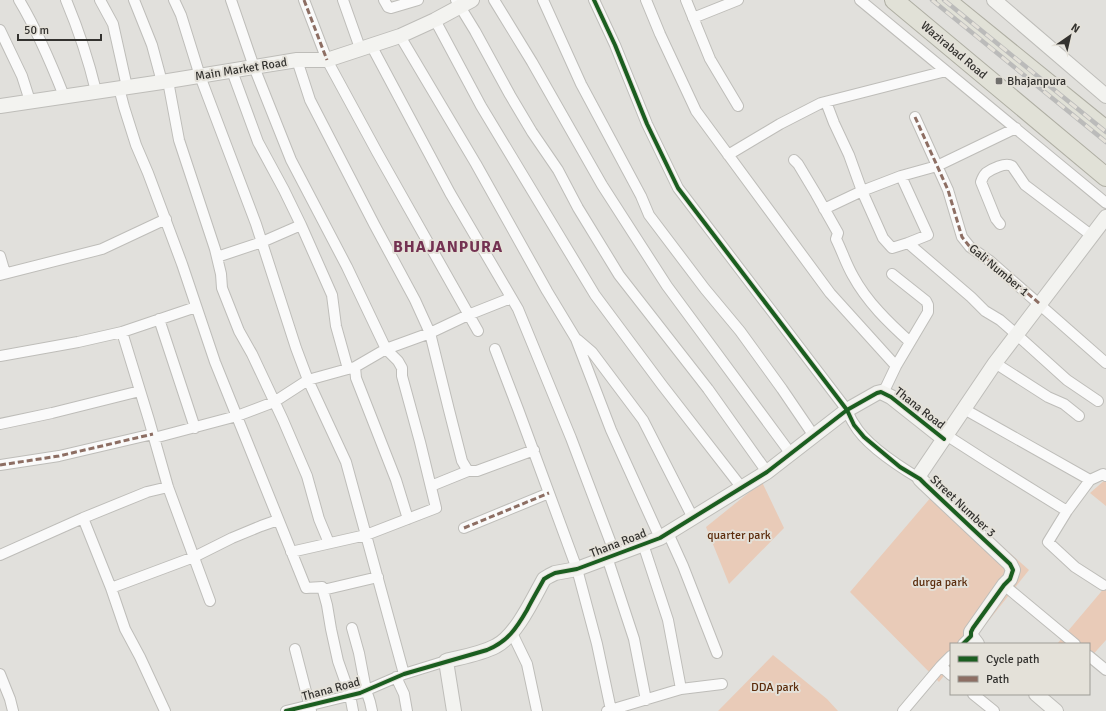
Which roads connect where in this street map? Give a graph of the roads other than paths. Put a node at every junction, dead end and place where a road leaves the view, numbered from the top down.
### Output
1 (19, 0) edge
2 (66, 0) edge
3 (100, 0) edge
4 (134, 0) edge
5 (174, 0) edge
6 (231, 0) edge
7 (304, 0) edge
8 (343, 0) edge
9 (384, 0) edge
10 (418, 0) edge
11 (494, 0) edge
12 (543, 0) edge
13 (594, 0) edge
14 (646, 0) edge
15 (686, 0) edge
16 (738, 0) edge
17 (860, 0) edge
18 (894, 0) edge
19 (946, 0) edge
20 (994, 0) edge
21 (463, 2) edge
22 (693, 18) junction
23 (435, 20) junction
24 (0, 30) edge
25 (400, 36) junction
26 (366, 47) junction
27 (297, 60) junction
28 (326, 60) junction
29 (254, 67) junction
30 (232, 71) junction
31 (946, 71) junction
32 (200, 76) junction
33 (165, 82) junction
34 (123, 88) junction
35 (96, 91) junction
36 (64, 96) junction
37 (1106, 96) edge
38 (30, 101) junction
39 (826, 102) junction
40 (0, 106) edge
41 (738, 106) dead end
42 (915, 117) dead end
43 (1016, 128) junction
44 (1106, 130) edge
45 (728, 155) junction
46 (794, 160) dead end
47 (937, 166) junction
48 (901, 176) junction
49 (1106, 177) edge
50 (862, 191) junction
51 (1106, 203) edge
52 (824, 209) junction
53 (1106, 217) edge
54 (166, 219) junction
55 (1000, 224) dead end
56 (301, 226) junction
57 (1091, 236) junction
58 (262, 242) junction
59 (908, 243) junction
60 (0, 256) edge
61 (217, 257) junction
62 (3, 274) edge
63 (892, 274) dead end
64 (511, 298) junction
65 (1040, 304) junction
66 (196, 307) junction
67 (468, 315) junction
68 (160, 319) junction
69 (122, 332) junction
70 (478, 332) dead end
71 (430, 333) junction
72 (1016, 334) junction
73 (576, 339) junction
74 (910, 342) junction
75 (386, 349) junction
76 (495, 349) dead end
77 (0, 356) edge
78 (995, 363) junction
79 (1106, 363) edge
80 (896, 366) junction
81 (352, 368) junction
82 (308, 380) junction
83 (140, 391) junction
84 (881, 392) junction
85 (1098, 401) dead end
86 (274, 402) junction
87 (964, 409) junction
88 (847, 410) junction
89 (237, 416) junction
90 (1079, 416) dead end
91 (0, 424) edge
92 (195, 428) junction
93 (154, 436) junction
94 (814, 436) junction
95 (945, 437) junction
96 (534, 450) junction
97 (792, 454) junction
98 (0, 465) edge
99 (468, 471) junction
100 (767, 472) junction
101 (1106, 476) edge
102 (920, 479) junction
103 (1090, 480) junction
104 (431, 486) junction
105 (168, 487) junction
106 (742, 488) junction
107 (549, 493) junction
108 (1067, 510) junction
109 (83, 518) junction
110 (693, 518) junction
111 (408, 519) junction
112 (278, 520) junction
113 (464, 528) dead end
114 (366, 535) junction
115 (664, 535) junction
116 (328, 543) junction
117 (644, 544) junction
118 (291, 552) junction
119 (0, 555) edge
120 (611, 556) junction
121 (194, 557) junction
122 (577, 569) junction
123 (378, 577) junction
124 (1004, 585) junction
125 (1103, 585) dead end
126 (111, 588) junction
127 (323, 590) junction
128 (210, 601) dead end
129 (352, 628) dead end
130 (512, 633) junction
131 (970, 641) edge
132 (1074, 643) edge
133 (295, 649) dead end
134 (717, 653) dead end
135 (950, 657) edge
136 (1090, 657) edge
137 (446, 661) junction
138 (941, 666) junction
139 (1106, 670) edge
140 (0, 674) edge
141 (950, 674) edge
142 (400, 676) junction
143 (722, 684) dead end
144 (680, 689) junction
145 (366, 690) junction
146 (350, 695) junction
147 (974, 695) edge
148 (1037, 695) edge
149 (646, 700) junction
150 (310, 708) edge
151 (609, 710) edge
152 (14, 711) edge
153 (165, 711) edge
154 (286, 711) edge
155 (353, 711) edge
156 (372, 711) edge
157 (406, 711) edge
158 (454, 711) edge
159 (537, 711) edge
160 (903, 711) edge
161 (994, 711) edge
162 (1056, 711) edge

1 - 36 street
2 - 35 street
3 - 34 street
4 - 33 street
5 - 32 street
6 - 29 street
7 - 28 street
8 - 26 street
9 - 10 street
11 - 97 street
12 - 94 street
13 - 88 street, Street Number 3
14 - 45 street
15 - 22 street
16 - 22 street
17 - 31 street
18 - 49 highway, Wazirabad Road
19 - 44 highway
20 - 37 street
21 - 23 street, Main Market Road
21 - 100 street
22 - 41 street
23 - 25 street, Main Market Road
23 - 106 street
24 - 38 street
25 - 26 street, Main Market Road
25 - 73 street
26 - 28 street, Main Market Road
26 - 64 street
27 - 28 street, Main Market Road
27 - 29 street, Main Market Road
27 - 71 street
28 - 67 street
29 - 30 street, Main Market Road
29 - 75 street
30 - 32 street, Main Market Road
30 - 56 street
31 - 39 street
31 - 43 street
32 - 33 street, Main Market Road
32 - 58 street
33 - 34 street, Main Market Road
33 - 61 street
34 - 35 street, Main Market Road
34 - 54 street
35 - 36 street, Main Market Road
36 - 38 street, Main Market Road
38 - 40 street, Main Market Road
39 - 45 street
39 - 50 street
42 - 47 street, Gali Number 1
43 - 47 street
43 - 51 street
45 - 80 street
46 - 52 street
47 - 48 street
47 - 65 street, Gali Number 1
48 - 50 street
48 - 59 street
50 - 52 street
50 - 59 street
52 - 74 street
53 - 57 street, Thana Road
54 - 62 street
54 - 66 street
55 - 57 street
56 - 58 street
56 - 81 street
57 - 65 street, Thana Road
58 - 61 street
58 - 82 street
59 - 72 street
60 - 62 street
61 - 86 street
63 - 74 street
64 - 67 street
64 - 120 street
65 - 72 street, Thana Road
65 - 79 street, Gali Number 1
66 - 68 street
66 - 89 street
67 - 70 street
67 - 71 street
68 - 69 street
68 - 92 street
69 - 77 street
69 - 83 street
71 - 75 street
71 - 99 street
72 - 78 street, Thana Road
72 - 85 street
73 - 110 street
73 - 115 street
74 - 80 street
75 - 81 street
75 - 104 street
76 - 96 street
78 - 87 street, Thana Road
78 - 90 street
80 - 84 street
81 - 82 street
81 - 111 street
82 - 86 street
82 - 114 street
83 - 91 street
83 - 93 street
84 - 88 street, Thana Road
84 - 95 street, Thana Road
86 - 89 street
86 - 116 street
87 - 95 street, Thana Road
87 - 103 street
88 - 94 street, Thana Road
88 - 102 street, Street Number 3
89 - 92 street
89 - 112 street
92 - 93 street
93 - 98 street
93 - 105 street
94 - 97 street, Thana Road
95 - 102 street
95 - 108 street
96 - 99 street
96 - 107 street
97 - 100 street, Thana Road
99 - 104 street
100 - 106 street, Thana Road
101 - 103 street
102 - 124 street, Street Number 3
103 - 108 street
104 - 111 street
105 - 109 street
105 - 121 street
106 - 110 street, Thana Road
107 - 113 street
107 - 122 street
108 - 125 street
109 - 119 street
109 - 126 street
110 - 115 street, Thana Road
111 - 114 street
112 - 118 street
112 - 121 street
114 - 116 street
114 - 123 street
115 - 117 street, Thana Road
115 - 134 street
116 - 118 street
117 - 120 street, Thana Road
117 - 144 street
118 - 127 street
120 - 122 street, Thana Road
120 - 149 street
121 - 126 street
121 - 128 street
122 - 130 street, Thana Road
122 - 151 street
123 - 127 street
123 - 142 street
124 - 131 street
124 - 132 street
126 - 153 street
127 - 146 street
129 - 145 street
130 - 137 street, Thana Road
130 - 159 street
133 - 150 street
135 - 138 street
136 - 139 street
137 - 142 street, Thana Road
137 - 158 street
138 - 141 street
138 - 160 street
140 - 152 street
142 - 145 street, Thana Road
142 - 157 street
143 - 144 street
144 - 149 street
145 - 146 street, Thana Road
145 - 156 street
146 - 150 street, Thana Road
146 - 155 street
147 - 161 street
148 - 162 street
149 - 151 street
150 - 154 street, Thana Road

